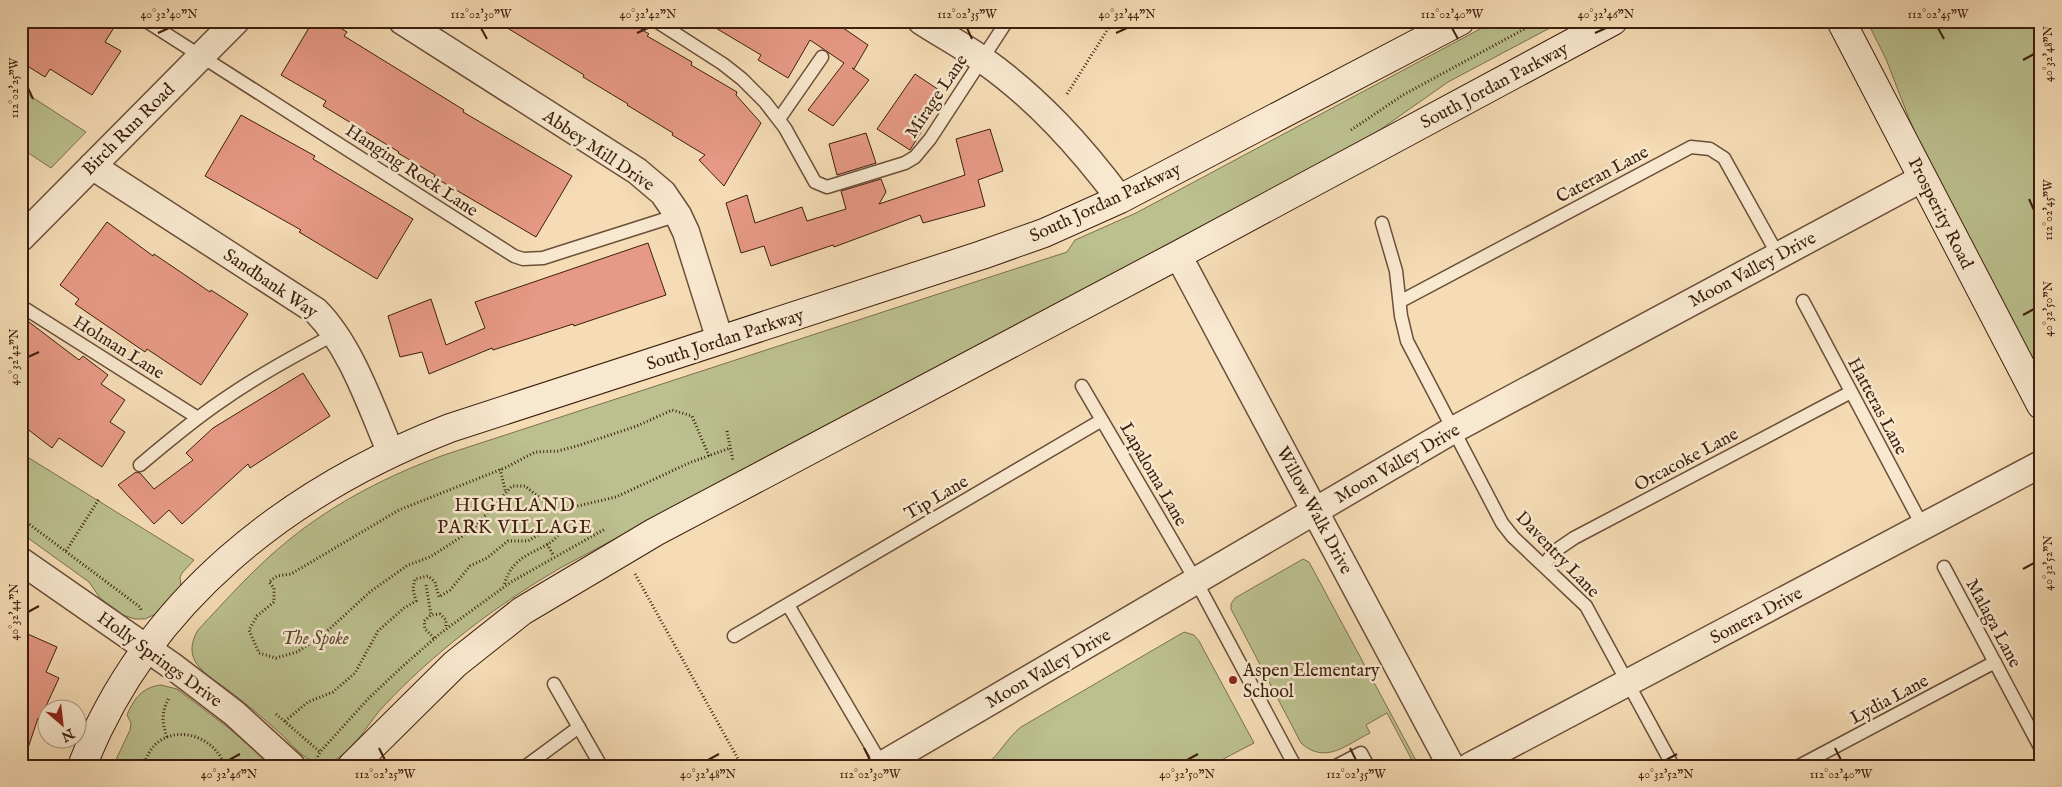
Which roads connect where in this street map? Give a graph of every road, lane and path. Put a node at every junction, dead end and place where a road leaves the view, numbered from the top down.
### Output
1 (146, 21) edge
2 (236, 21) edge
3 (402, 21) edge
4 (656, 21) edge
5 (921, 21) edge
6 (1007, 21) edge
7 (1113, 21) edge
8 (1460, 21) edge
9 (1613, 21) edge
10 (1841, 21) edge
11 (201, 56) junction
12 (822, 57) dead end
13 (982, 60) junction
14 (1067, 94) dead end
15 (779, 119) junction
16 (92, 166) junction
17 (1924, 178) junction
18 (1120, 199) junction
19 (678, 214) junction
20 (1382, 223) dead end
21 (21, 238) edge
22 (1178, 255) junction
23 (1778, 255) junction
24 (1401, 301) junction
25 (1804, 301) dead end
26 (21, 306) edge
27 (335, 334) junction
28 (720, 340) junction
29 (1082, 386) dead end
30 (1852, 392) junction
31 (2041, 405) edge
32 (198, 418) junction
33 (1102, 420) junction
34 (1453, 430) junction
35 (727, 431) dead end
36 (730, 448) junction
37 (391, 453) junction
38 (709, 456) junction
39 (733, 462) dead end
40 (2041, 464) edge
41 (140, 465) dead end
42 (500, 469) junction
43 (506, 494) junction
44 (98, 499) dead end
45 (1315, 511) junction
46 (21, 518) edge
47 (1923, 527) junction
48 (547, 544) junction
49 (66, 551) junction
50 (554, 556) dead end
51 (21, 561) edge
52 (1544, 565) junction
53 (1944, 567) dead end
54 (632, 570) dead end
55 (1196, 580) junction
56 (426, 585) dead end
57 (503, 588) dead end
58 (788, 604) junction
59 (146, 615) dead end
60 (431, 615) junction
61 (446, 629) dead end
62 (734, 636) dead end
63 (434, 638) dead end
64 (146, 648) junction
65 (1995, 662) junction
66 (1629, 682) junction
67 (554, 684) dead end
68 (169, 698) dead end
69 (285, 721) dead end
70 (579, 727) junction
71 (166, 737) junction
72 (2041, 749) edge
73 (881, 765) edge
74 (82, 766) edge
75 (144, 766) edge
76 (224, 766) edge
77 (292, 766) edge
78 (352, 766) edge
79 (526, 766) edge
80 (601, 766) edge
81 (742, 766) edge
82 (1295, 766) edge
83 (1336, 766) edge
84 (1368, 766) edge
85 (1452, 766) edge
86 (1470, 766) edge
87 (1673, 766) edge
88 (1799, 766) edge

1 - 11 lane, Hanging Rock Lane
2 - 11 street, Birch Run Road
3 - 19 street, Abbey Mill Drive
4 - 15 lane
5 - 13 street
6 - 13 lane, Mirage Lane
7 - 14 path
8 - 18 street, South Jordan Parkway
9 - 22 street, South Jordan Parkway
10 - 17 street, Prosperity Road
11 - 16 street, Birch Run Road
11 - 19 lane, Hanging Rock Lane
12 - 15 lane
13 - 15 lane, Mirage Lane
13 - 18 street
16 - 21 street, Birch Run Road
16 - 27 street, Sandbank Way
17 - 23 street, Moon Valley Drive
17 - 31 street, Prosperity Road
18 - 28 street, South Jordan Parkway
19 - 28 street, Abbey Mill Drive
20 - 24 lane, Daventry Lane
22 - 45 street, Willow Walk Drive
22 - 78 street, South Jordan Parkway
23 - 24 lane, Cateran Lane
23 - 34 street, Moon Valley Drive
24 - 34 lane, Daventry Lane
25 - 30 lane, Hatteras Lane
26 - 32 lane, Holman Lane
27 - 32 lane
27 - 37 street, Sandbank Way
28 - 37 street, South Jordan Parkway
29 - 33 lane, Lapaloma Lane
30 - 47 lane, Hatteras Lane
30 - 52 lane, Orcacoke Lane
32 - 41 lane
33 - 55 lane, Lapaloma Lane
33 - 58 lane, Tip Lane
34 - 45 street, Moon Valley Drive
34 - 52 lane, Daventry Lane
35 - 36 path
36 - 38 path
36 - 39 path
37 - 64 street, South Jordan Parkway
38 - 42 path
38 - 43 path
40 - 47 street, Somera Drive
42 - 43 path
42 - 43 path
44 - 49 path
45 - 55 street, Moon Valley Drive
45 - 85 street, Willow Walk Drive
46 - 49 path
47 - 66 street, Somera Drive
48 - 50 path
48 - 57 path
48 - 69 path
49 - 59 path
51 - 64 street, Holly Springs Drive
52 - 66 lane, Daventry Lane
53 - 65 lane, Malaga Lane
54 - 81 path
55 - 73 street, Moon Valley Drive
55 - 82 lane, Lapaloma Lane
56 - 60 path
58 - 62 lane, Tip Lane
58 - 73 lane
60 - 61 path
60 - 63 path
64 - 74 street, South Jordan Parkway
64 - 77 street, Holly Springs Drive
65 - 72 lane, Malaga Lane
65 - 88 lane, Lydia Lane
66 - 86 street, Somera Drive
66 - 87 lane, Daventry Lane
67 - 70 lane
68 - 71 path
70 - 79 lane
70 - 80 lane
71 - 75 path
71 - 76 path
83 - 84 lane

